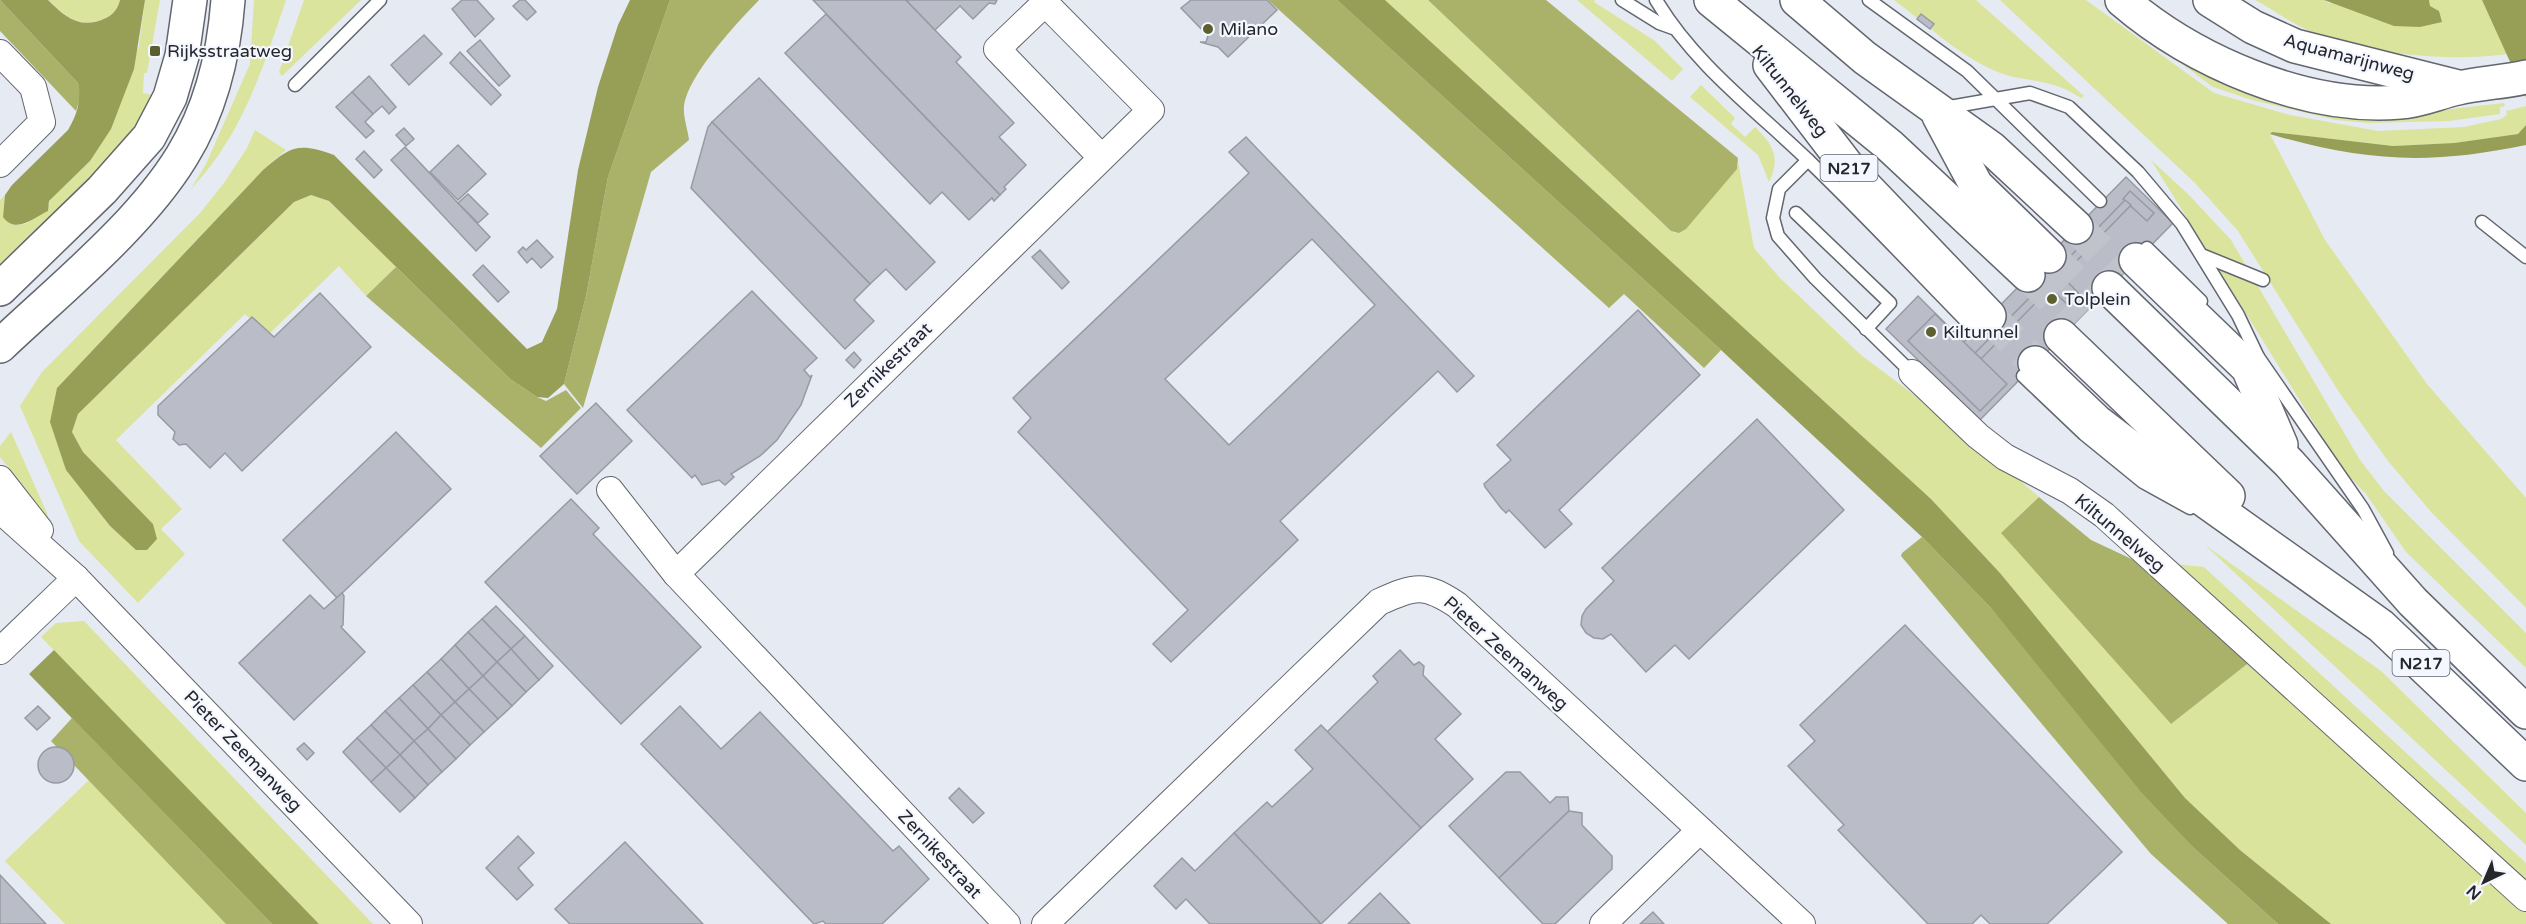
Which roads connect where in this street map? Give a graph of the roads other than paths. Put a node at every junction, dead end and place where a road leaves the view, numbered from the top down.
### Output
1 (190, 0) edge
2 (228, 0) edge
3 (380, 0) edge
4 (1622, 0) edge
5 (1656, 0) edge
6 (1711, 0) edge
7 (1797, 0) edge
8 (1869, 0) edge
9 (2122, 0) edge
10 (2210, 0) edge
11 (1737, 23) junction
12 (1673, 28) junction
13 (0, 53) edge
14 (2511, 80) edge
15 (295, 84) dead end
16 (2460, 87) junction
17 (1998, 100) junction
18 (1935, 110) junction
19 (1101, 157) junction
20 (1808, 160) junction
21 (0, 164) edge
22 (1966, 196) junction
23 (1796, 213) dead end
24 (2482, 222) dead end
25 (2204, 256) junction
26 (2526, 258) edge
27 (2038, 266) junction
28 (2263, 280) dead end
29 (0, 289) edge
30 (2211, 310) dead end
31 (2085, 312) junction
32 (2227, 326) dead end
33 (1866, 329) junction
34 (0, 346) edge
35 (2258, 357) junction
36 (1912, 373) joint
37 (2289, 463) junction
38 (0, 479) edge
39 (610, 490) dead end
40 (0, 510) edge
41 (2307, 573) junction
42 (676, 574) junction
43 (76, 578) junction
44 (2413, 602) junction
45 (0, 651) edge
46 (2526, 712) edge
47 (2526, 764) edge
48 (1700, 830) junction
49 (2526, 898) edge
50 (409, 924) edge
51 (1007, 924) edge
52 (1045, 924) edge
53 (1603, 924) edge
54 (1802, 924) edge

1 - 29 main road
2 - 34 main road
3 - 15 lane
4 - 12 lane, Kiltunnelweg
5 - 12 lane, Kiltunnelweg / N217
6 - 11 main road, Kiltunnelweg / N217
7 - 18 main road, Kiltunnelweg / N217
8 - 17 lane
9 - 16 main road, Aquamarijnweg
10 - 16 main road, Aquamarijnweg
11 - 22 main road, Kiltunnelweg / N217
11 - 27 main road, Kiltunnelweg / N217
12 - 20 lane, Kiltunnelweg / N217
13 - 21 street
14 - 16 main road, Aquamarijnweg
17 - 18 lane
17 - 25 lane
17 - 27 lane
18 - 22 main road, Kiltunnelweg / N217
18 - 27 main road, Kiltunnelweg / N217
19 - 19 street, Zernikestraat
19 - 42 street, Zernikestraat
20 - 27 lane, Kiltunnelweg / N217
20 - 33 lane, Kiltunnelweg
22 - 27 main road, Kiltunnelweg / N217
23 - 33 lane
24 - 26 lane
25 - 28 lane
25 - 35 lane
30 - 31 lane
31 - 37 main road, N217
31 - 37 main road, N217
31 - 41 main road, N217
31 - 41 main road, N217
32 - 35 lane, N217
33 - 36 lane, Kiltunnelweg
35 - 44 lane, N217
36 - 49 street, Kiltunnelweg
37 - 44 main road, N217
38 - 43 street, Pieter Zeemanweg
39 - 42 street, Zernikestraat
40 - 43 street, Pieter Zeemanweg
41 - 47 main road, N217
42 - 51 street, Zernikestraat
43 - 45 street
43 - 50 street, Pieter Zeemanweg
44 - 46 main road, N217
48 - 52 street, Pieter Zeemanweg
48 - 53 street
48 - 54 street, Pieter Zeemanweg

